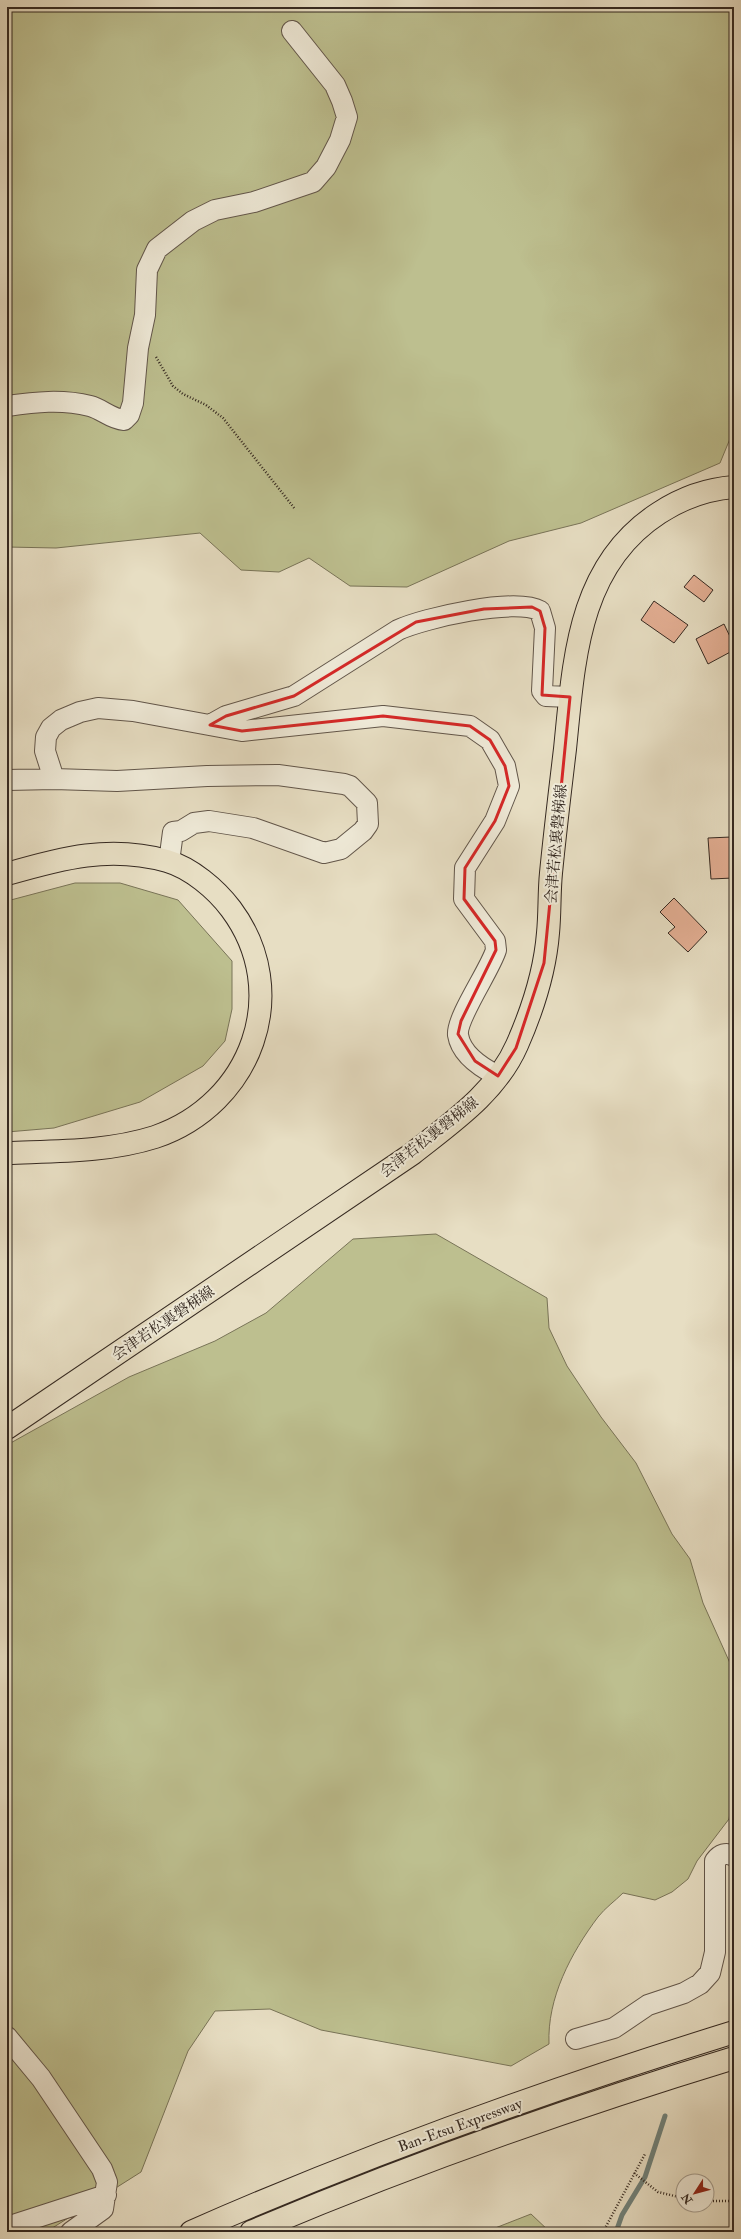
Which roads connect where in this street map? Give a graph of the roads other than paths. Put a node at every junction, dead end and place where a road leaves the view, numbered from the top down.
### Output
1 (292, 31) dead end
2 (7, 406) edge
3 (734, 487) edge
4 (570, 697) junction
5 (210, 725) junction
6 (54, 779) junction
7 (7, 780) edge
8 (169, 862) junction
9 (7, 874) edge
10 (498, 1076) junction
11 (7, 1153) edge
12 (7, 1428) edge
13 (734, 1856) edge
14 (734, 2032) edge
15 (7, 2037) edge
16 (576, 2039) dead end
17 (734, 2058) edge
18 (106, 2195) junction
19 (7, 2227) edge
20 (71, 2232) edge
21 (192, 2232) edge
22 (251, 2232) edge

1 - 2 street
3 - 4 main road, 会津若松裏磐梯線
4 - 5 street
4 - 10 main road, 会津若松裏磐梯線
5 - 6 street
5 - 10 street
6 - 7 street
6 - 8 street
8 - 9 main road
8 - 11 main road
10 - 12 main road, 会津若松裏磐梯線
13 - 16 street
14 - 21 main road, Ban-Etsu Expressway
15 - 18 street
17 - 22 main road, Ban-Etsu Expressway
18 - 19 street
18 - 20 street

